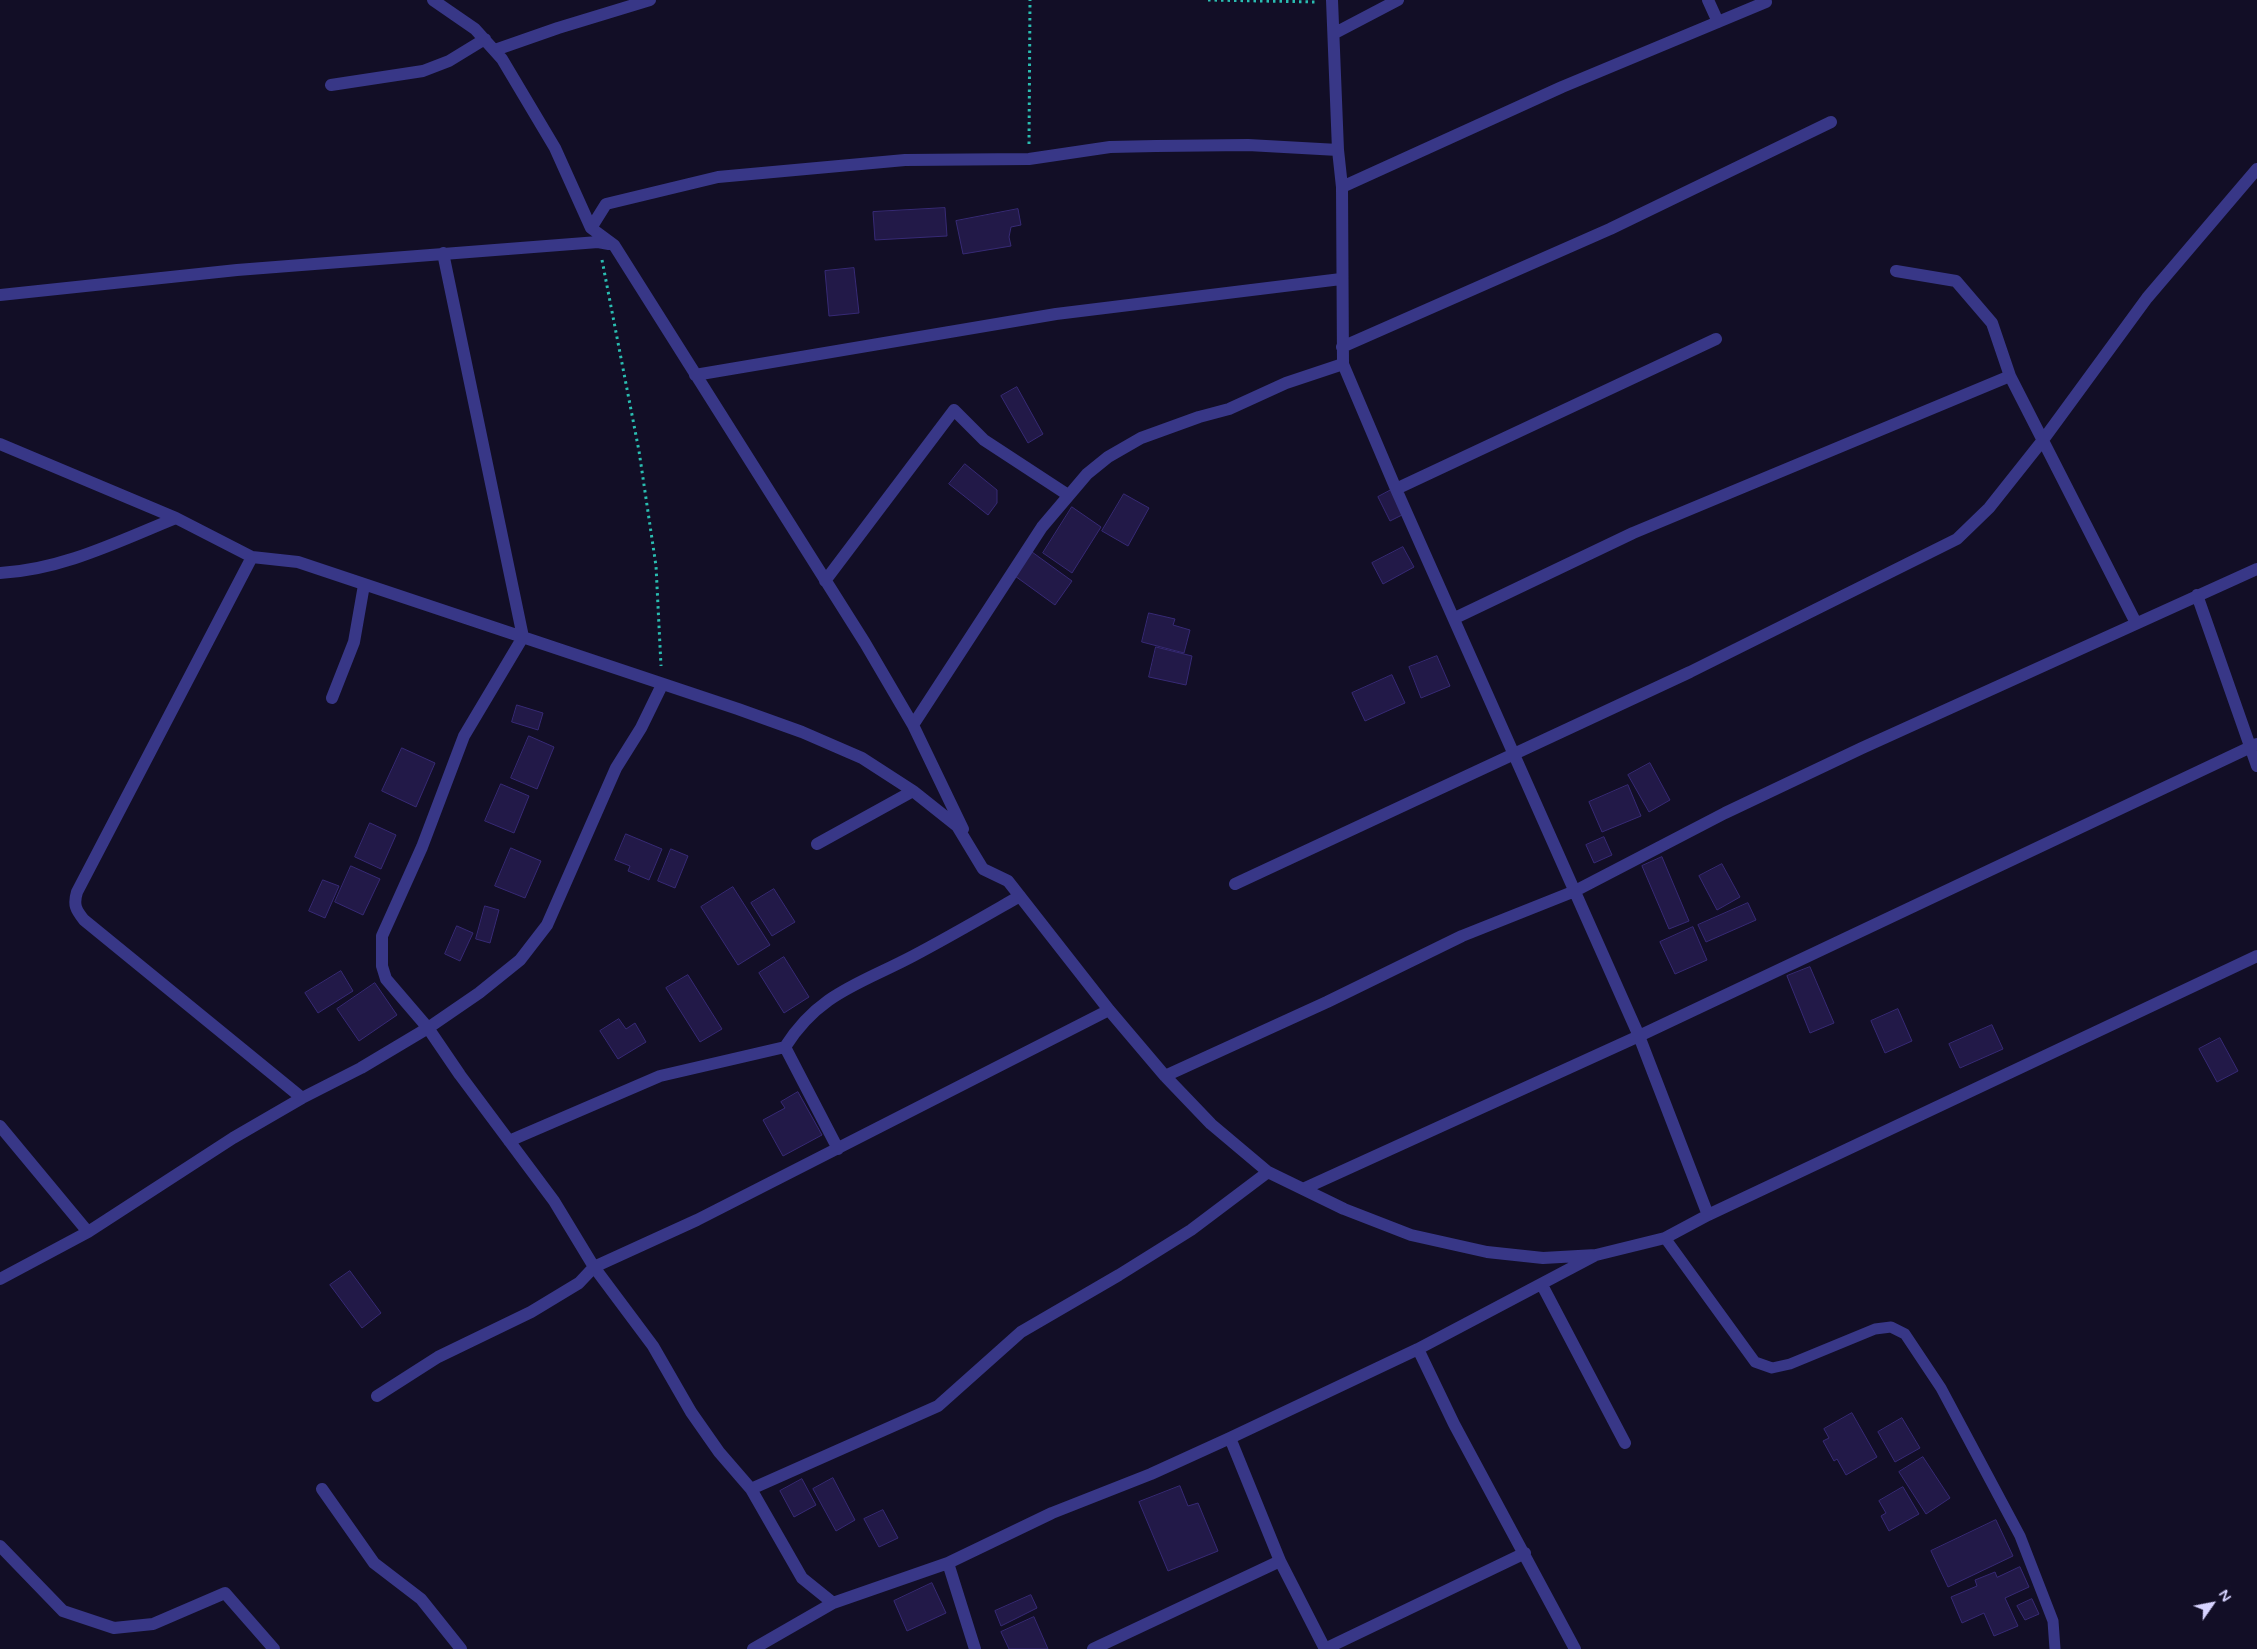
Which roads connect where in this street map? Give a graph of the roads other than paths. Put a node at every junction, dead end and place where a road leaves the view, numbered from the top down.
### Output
1 (433, 0) edge
2 (650, 0) edge
3 (1398, 0) edge
4 (1708, 0) edge
5 (1332, 1) edge
6 (1766, 2) dead end
7 (1718, 22) junction
8 (1334, 33) junction
9 (485, 39) junction
10 (496, 50) junction
11 (331, 85) dead end
12 (1831, 122) dead end
13 (1338, 150) junction
14 (2257, 169) edge
15 (1342, 188) junction
16 (590, 228) junction
17 (614, 245) junction
18 (443, 253) junction
19 (1896, 271) dead end
20 (1341, 279) junction
21 (0, 295) edge
22 (1716, 339) dead end
23 (1342, 347) junction
24 (1343, 364) junction
25 (695, 375) junction
26 (2010, 376) junction
27 (2043, 440) junction
28 (0, 444) edge
29 (1396, 489) junction
30 (1068, 495) junction
31 (176, 518) junction
32 (252, 557) junction
33 (2257, 569) edge
34 (0, 573) edge
35 (825, 581) junction
36 (364, 585) junction
37 (2197, 595) junction
38 (1455, 618) junction
39 (2136, 623) junction
40 (523, 637) junction
41 (662, 685) junction
42 (332, 698) dead end
43 (913, 725) junction
44 (2253, 746) edge
45 (1515, 754) junction
46 (2257, 766) edge
47 (913, 791) junction
48 (817, 844) dead end
49 (983, 869) junction
50 (1235, 884) dead end
51 (1574, 891) junction
52 (1020, 896) junction
53 (2256, 959) edge
54 (1109, 1010) junction
55 (428, 1028) junction
56 (1639, 1036) junction
57 (785, 1047) junction
58 (1165, 1076) junction
59 (302, 1098) junction
60 (0, 1126) edge
61 (509, 1141) junction
62 (838, 1150) junction
63 (1268, 1172) junction
64 (1303, 1189) junction
65 (1708, 1215) junction
66 (88, 1232) junction
67 (1665, 1238) junction
68 (1596, 1255) junction
69 (594, 1267) junction
70 (0, 1279) edge
71 (1542, 1285) junction
72 (1418, 1349) junction
73 (378, 1396) dead end
74 (1230, 1438) junction
75 (1625, 1443) dead end
76 (751, 1488) junction
77 (322, 1489) dead end
78 (0, 1546) edge
79 (1525, 1553) junction
80 (1280, 1561) junction
81 (948, 1563) junction
82 (832, 1603) junction
83 (274, 1649) edge
84 (461, 1649) edge
85 (753, 1649) edge
86 (975, 1649) edge
87 (1093, 1649) edge
88 (1325, 1649) edge
89 (1575, 1649) edge
90 (2056, 1649) edge

1 - 9 street
2 - 10 street
3 - 8 street
4 - 7 street
5 - 8 street
6 - 7 street
7 - 15 street
8 - 13 street
9 - 10 street
9 - 11 street
10 - 16 street
12 - 23 street
13 - 15 street
13 - 16 street
14 - 27 street
15 - 20 street
16 - 17 street
17 - 18 street
17 - 25 street
18 - 21 street
18 - 40 street
19 - 26 street
20 - 23 street
20 - 25 street
22 - 29 street
23 - 24 street
24 - 29 street
24 - 30 street
25 - 35 street
26 - 27 street
26 - 38 street
27 - 39 street
27 - 45 street
28 - 31 street
29 - 38 street
30 - 35 street
30 - 43 street
31 - 32 street
31 - 34 street
32 - 36 street
32 - 59 street
33 - 37 street
35 - 43 street
36 - 40 street
36 - 42 street
37 - 39 street
37 - 44 street
38 - 45 street
39 - 51 street
40 - 41 street
40 - 55 street
41 - 47 street
41 - 55 street
43 - 49 street
44 - 46 street
44 - 56 street
45 - 50 street
45 - 51 street
47 - 48 street
47 - 49 street
49 - 52 street
51 - 56 street
51 - 58 street
52 - 54 street
52 - 57 street
53 - 65 street
54 - 58 street
54 - 62 street
55 - 59 street
55 - 61 street
56 - 64 street
56 - 65 street
57 - 61 street
57 - 62 street
58 - 63 street
59 - 66 street
60 - 66 street
61 - 69 street
62 - 69 street
63 - 64 street
63 - 76 street
64 - 68 street
65 - 67 street
66 - 70 street
67 - 68 street
67 - 90 lane
68 - 71 street
69 - 73 street
69 - 76 street
71 - 72 street
71 - 75 street
72 - 74 street
72 - 79 street
74 - 80 street
74 - 81 street
76 - 82 street
77 - 84 street
78 - 83 street
79 - 88 street
79 - 89 street
80 - 87 street
80 - 88 street
81 - 82 street
81 - 86 street
82 - 85 street

